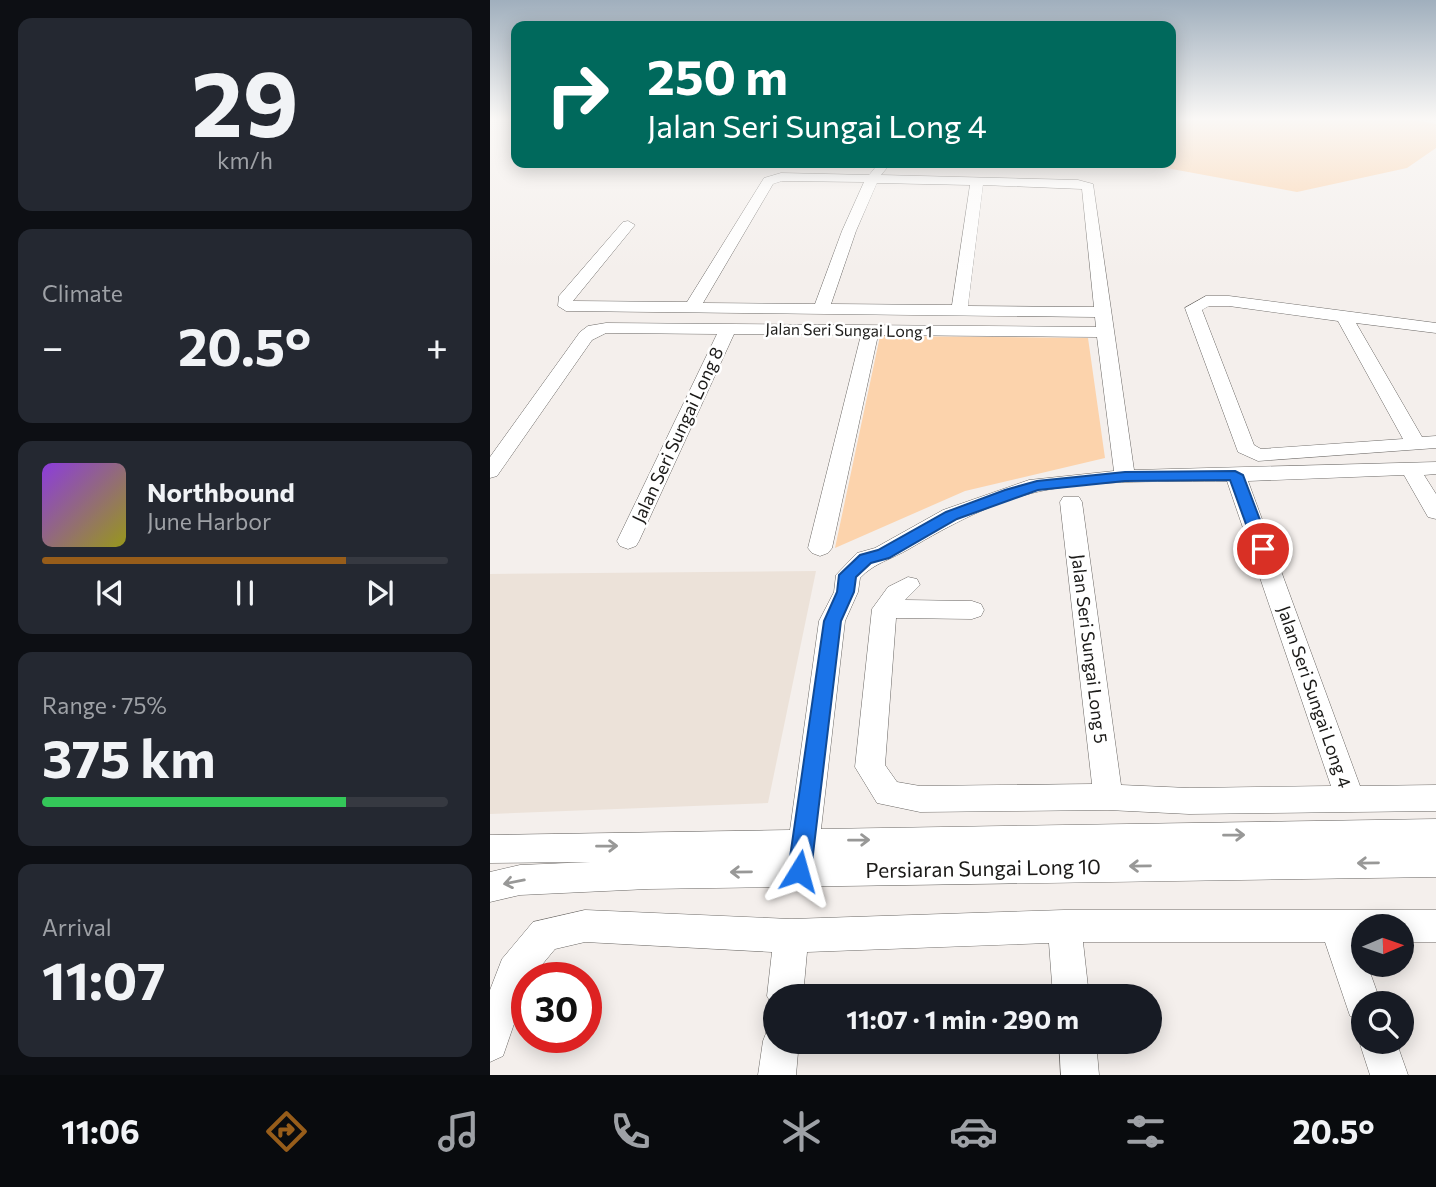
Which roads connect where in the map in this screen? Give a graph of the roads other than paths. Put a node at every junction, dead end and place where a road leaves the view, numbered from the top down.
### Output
1 (880, 169) edge
2 (872, 179) junction
3 (977, 182) junction
4 (628, 225) dead end
5 (691, 309) junction
6 (821, 310) junction
7 (959, 311) junction
8 (1101, 312) junction
9 (1343, 317) junction
10 (1436, 328) edge
11 (728, 329) junction
12 (871, 330) junction
13 (1104, 332) junction
14 (1426, 443) edge
15 (1436, 468) edge
16 (1410, 470) junction
17 (490, 472) edge
18 (1235, 475) junction
19 (1125, 476) junction
20 (1071, 502) dead end
21 (1436, 512) edge
22 (628, 541) dead end
23 (820, 548) dead end
24 (908, 585) dead end
25 (884, 609) junction
26 (972, 610) dead end
27 (1108, 797) junction
28 (1436, 798) edge
29 (1350, 799) junction
30 (1436, 833) edge
31 (490, 849) edge
32 (801, 856) junction
33 (1436, 862) edge
34 (490, 887) edge
35 (1336, 925) junction
36 (1064, 926) junction
37 (1436, 926) edge
38 (791, 936) junction
39 (786, 984) edge
40 (1071, 984) edge
41 (1359, 991) edge
42 (490, 1044) edge
43 (779, 1054) edge
44 (1078, 1054) edge
45 (1382, 1054) edge
46 (777, 1075) edge
47 (1080, 1075) edge
48 (1389, 1075) edge

1 - 2 street
2 - 3 street
2 - 5 street
2 - 6 street
3 - 7 street
3 - 8 street
4 - 5 street
5 - 6 street
6 - 7 street
7 - 8 street
8 - 13 street
9 - 10 street
9 - 14 street
9 - 14 street
11 - 12 street, Jalan Seri Sungai Long 1
11 - 17 street, Jalan Seri Sungai Long 1
11 - 22 street, Jalan Seri Sungai Long 8
12 - 13 street, Jalan Seri Sungai Long 1
12 - 23 street
13 - 19 street
15 - 16 street
16 - 18 street
16 - 21 street
18 - 19 street
18 - 29 street, Jalan Seri Sungai Long 4
19 - 32 street
20 - 27 street, Jalan Seri Sungai Long 5
24 - 25 street
25 - 26 street
25 - 27 street
27 - 29 street
28 - 29 street
32 -> 30 street, Persiaran Sungai Long 10
31 -> 32 street, Persiaran Sungai Long 10
33 -> 32 street, Persiaran Sungai Long 10
32 -> 34 street, Persiaran Sungai Long 10
35 - 36 street
35 - 37 street
35 - 41 street
36 - 38 street
36 - 40 street
38 - 39 street
38 - 42 street
43 - 46 street
44 - 47 street
45 - 48 street

